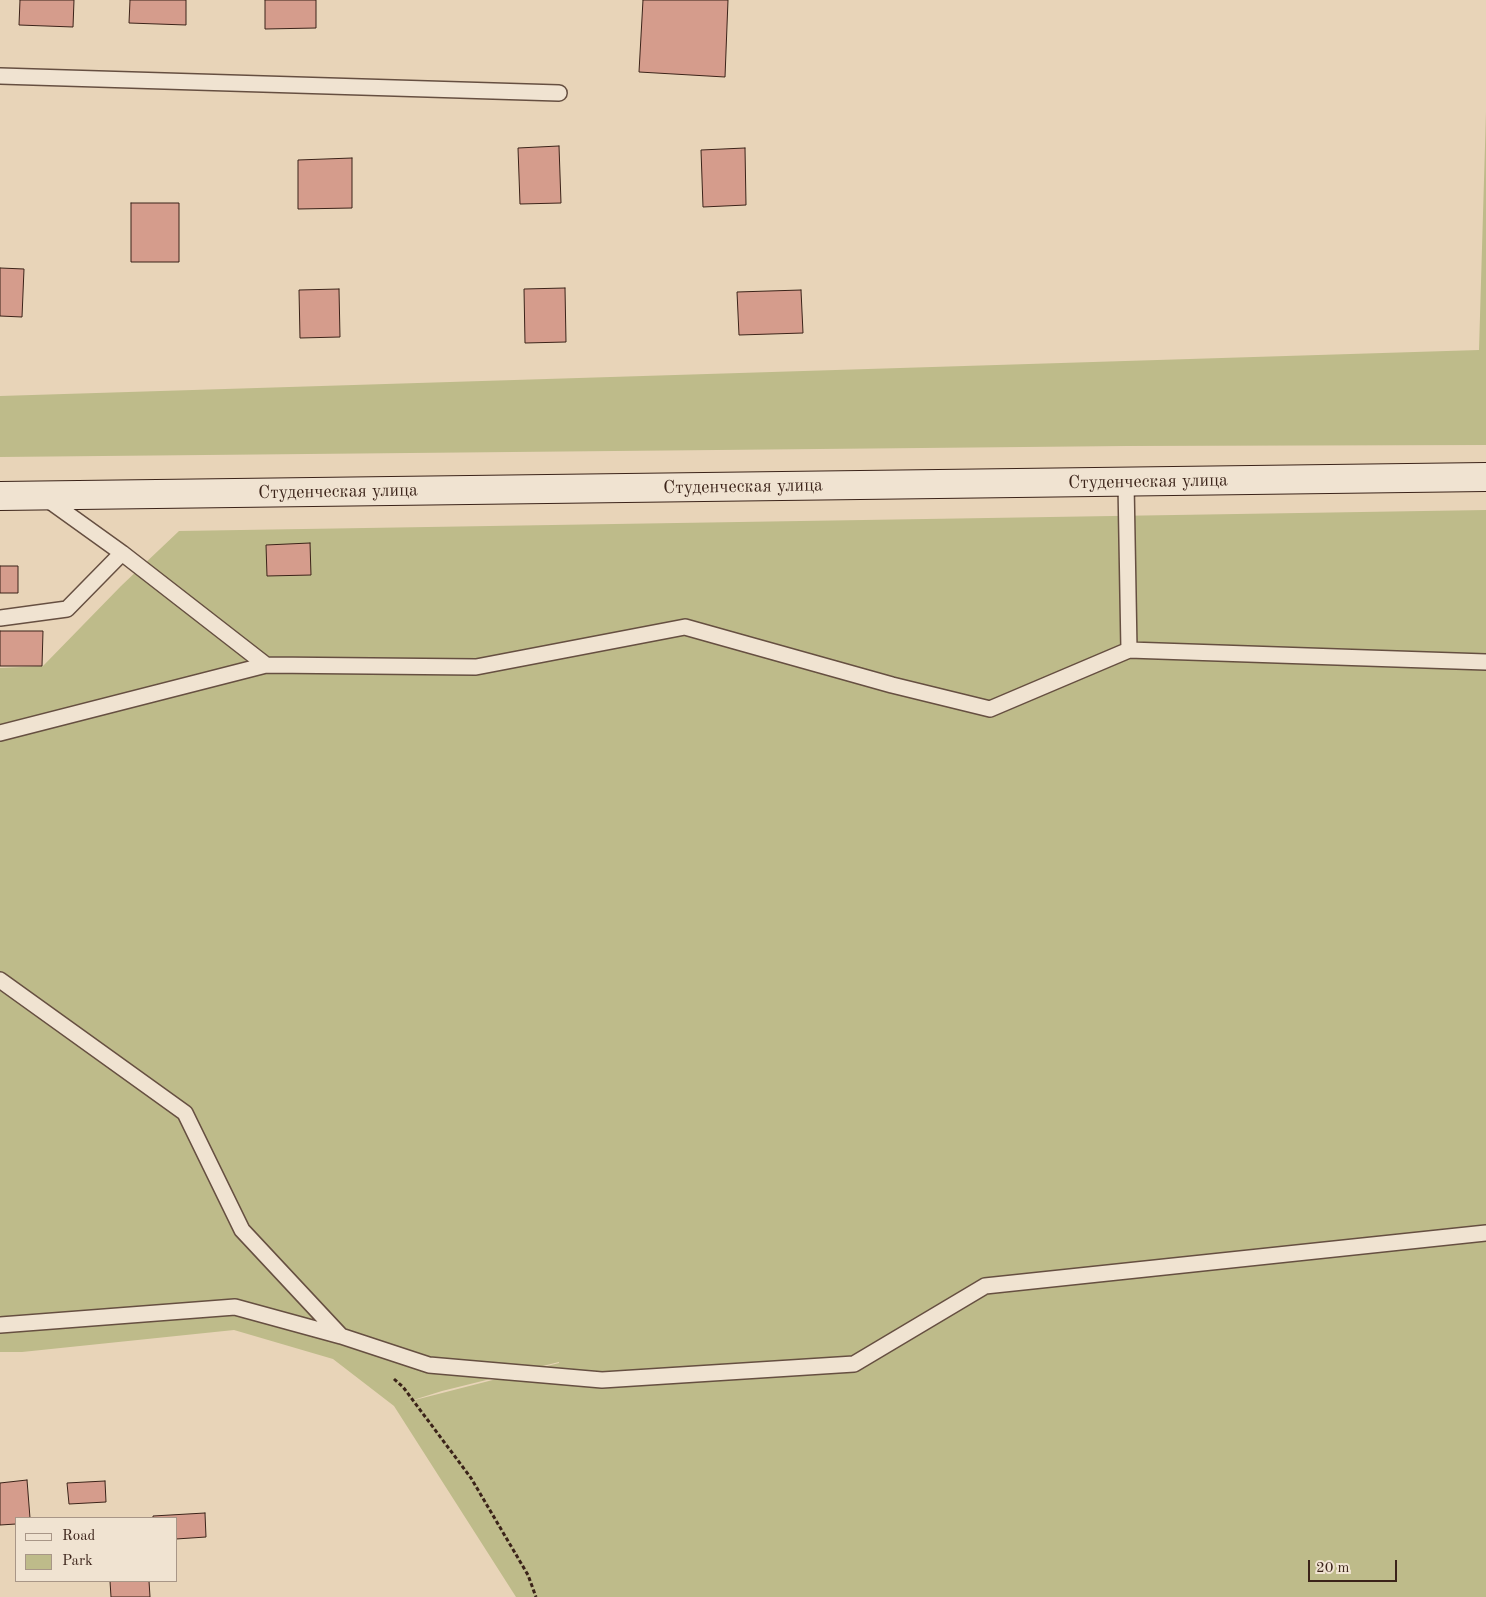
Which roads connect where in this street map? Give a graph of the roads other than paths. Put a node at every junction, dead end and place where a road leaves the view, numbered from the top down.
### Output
1 (0, 76) edge
2 (559, 93) dead end
3 (1486, 477) edge
4 (1126, 483) junction
5 (41, 495) junction
6 (0, 496) edge
7 (122, 553) junction
8 (0, 618) edge
9 (1129, 650) junction
10 (1486, 662) edge
11 (266, 665) junction
12 (0, 733) edge
13 (0, 980) edge
14 (1486, 1233) edge
15 (0, 1325) edge
16 (341, 1336) junction

1 - 2 lane
3 - 4 main road, Студенческая улица
4 - 5 main road, Студенческая улица
4 - 9 lane
5 - 6 main road, Студенческая улица
5 - 7 lane
7 - 8 lane
7 - 11 lane
9 - 10 lane
9 - 11 lane
11 - 12 lane
13 - 16 lane
14 - 16 lane
15 - 16 lane

